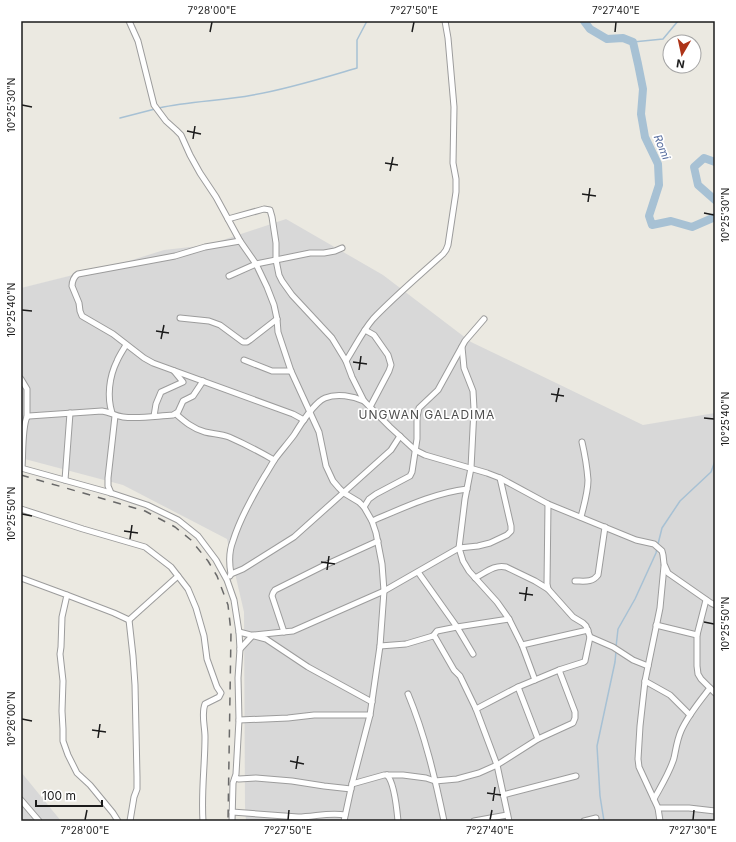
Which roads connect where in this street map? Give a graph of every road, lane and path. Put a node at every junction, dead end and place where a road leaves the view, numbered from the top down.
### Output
1 (129, 21) edge
2 (445, 21) edge
3 (228, 219) junction
4 (240, 242) junction
5 (342, 248) dead end
6 (276, 260) junction
7 (256, 264) junction
8 (229, 276) dead end
9 (180, 318) dead end
10 (277, 319) junction
11 (484, 319) dead end
12 (365, 330) junction
13 (126, 345) junction
14 (462, 347) junction
15 (244, 360) dead end
16 (346, 361) junction
17 (174, 370) junction
18 (292, 371) junction
19 (21, 379) edge
20 (204, 381) junction
21 (364, 401) junction
22 (370, 407) junction
23 (310, 411) junction
24 (70, 414) junction
25 (113, 414) junction
26 (176, 414) junction
27 (154, 416) junction
28 (27, 417) junction
29 (304, 420) junction
30 (400, 436) junction
31 (582, 442) dead end
32 (415, 450) junction
33 (274, 460) junction
34 (21, 468) edge
35 (471, 468) junction
36 (500, 478) junction
37 (65, 480) junction
38 (467, 489) junction
39 (111, 493) junction
40 (344, 493) junction
41 (548, 504) junction
42 (364, 507) junction
43 (21, 509) edge
44 (581, 518) junction
45 (372, 521) junction
46 (605, 527) junction
47 (378, 541) junction
48 (459, 548) junction
49 (664, 564) junction
50 (418, 572) junction
51 (231, 574) junction
52 (178, 576) junction
53 (21, 578) edge
54 (476, 578) junction
55 (227, 580) junction
56 (575, 581) dead end
57 (548, 589) junction
58 (384, 592) junction
59 (67, 595) junction
60 (706, 600) junction
61 (715, 605) edge
62 (509, 619) junction
63 (129, 620) junction
64 (656, 625) junction
65 (457, 627) junction
66 (588, 630) junction
67 (239, 632) junction
68 (284, 632) junction
69 (697, 635) junction
70 (253, 636) junction
71 (433, 636) junction
72 (590, 637) junction
73 (522, 645) junction
74 (380, 646) junction
75 (240, 649) junction
76 (473, 654) dead end
77 (648, 666) junction
78 (560, 670) junction
79 (535, 680) junction
80 (645, 681) junction
81 (518, 687) junction
82 (710, 688) junction
83 (715, 693) edge
84 (408, 694) dead end
85 (372, 702) junction
86 (476, 709) junction
87 (690, 715) junction
88 (370, 716) junction
89 (239, 720) junction
90 (538, 739) junction
91 (497, 765) junction
92 (387, 775) junction
93 (576, 776) dead end
94 (235, 778) junction
95 (435, 781) junction
96 (352, 786) junction
97 (503, 795) junction
98 (654, 799) junction
99 (21, 800) edge
100 (658, 808) junction
101 (715, 811) edge
102 (232, 812) junction
103 (345, 815) junction
104 (507, 815) junction
105 (596, 818) dead end
106 (39, 821) edge
107 (118, 821) edge
108 (130, 821) edge
109 (203, 821) edge
110 (232, 821) edge
111 (344, 821) edge
112 (398, 821) edge
113 (444, 821) edge
114 (474, 821) edge
115 (509, 821) edge
116 (584, 821) edge
117 (660, 821) edge

1 - 3 street
2 - 12 street
3 - 4 street
3 - 6 street
4 - 7 street
4 - 13 street
5 - 6 street
6 - 7 street
6 - 16 street
7 - 8 street
7 - 10 street
9 - 10 street
10 - 18 street
11 - 14 street
12 - 16 street
12 - 22 street
13 - 17 street
13 - 25 street
14 - 32 street
14 - 35 street
15 - 18 street
16 - 21 street
17 - 20 street
17 - 27 street
18 - 23 street
19 - 28 street
20 - 26 street
20 - 29 street
21 - 22 street
21 - 23 street
22 - 30 street
23 - 29 street
23 - 40 street
24 - 25 street
24 - 28 street
24 - 37 street
25 - 27 street
25 - 39 street
26 - 27 street
26 - 33 street
28 - 34 street
29 - 33 street
30 - 32 street
30 - 40 street
31 - 44 street
32 - 35 street
32 - 42 street
33 - 51 street
34 - 37 street
35 - 36 street
35 - 38 street
36 - 41 street
36 - 48 street
37 - 39 street
38 - 45 street
38 - 48 street
39 - 55 street
40 - 42 street
40 - 51 street
41 - 44 street
41 - 57 street
42 - 45 street
43 - 52 street
44 - 46 street
45 - 47 street
46 - 49 street
46 - 56 street
47 - 58 street
47 - 68 street
48 - 50 street
48 - 54 street
49 - 60 street
49 - 64 street
50 - 58 street
50 - 65 street
51 - 55 street
52 - 63 street
52 - 109 street
53 - 59 street
54 - 57 street
54 - 62 street
55 - 67 street
57 - 66 street
58 - 68 street
58 - 74 street
59 - 63 street
59 - 107 street
60 - 61 street
60 - 69 street
62 - 65 street
62 - 73 street
63 - 108 street
64 - 69 street
64 - 77 street
65 - 71 street
65 - 76 street
66 - 72 street
66 - 73 street
67 - 70 street
67 - 75 street
68 - 70 street
69 - 82 street
70 - 75 street
70 - 85 street
71 - 74 street
71 - 86 street
72 - 77 street
72 - 78 street
73 - 79 street
74 - 85 street
75 - 89 street
77 - 80 street
78 - 79 street
78 - 90 street
79 - 81 street
80 - 87 street
80 - 98 street
81 - 86 street
81 - 90 street
82 - 83 street
82 - 87 street
84 - 95 street
85 - 88 street
86 - 91 street
87 - 98 street
88 - 89 street
88 - 96 street
89 - 94 street
90 - 91 street
91 - 95 street
91 - 97 street
92 - 95 street
92 - 96 street
92 - 112 street
93 - 97 street
94 - 96 street
94 - 102 street
95 - 113 street
96 - 103 street
97 - 104 street
98 - 100 street
99 - 106 street
100 - 101 street
100 - 117 street
102 - 103 street
102 - 110 street
103 - 111 street
104 - 114 street
104 - 115 street
105 - 116 street

